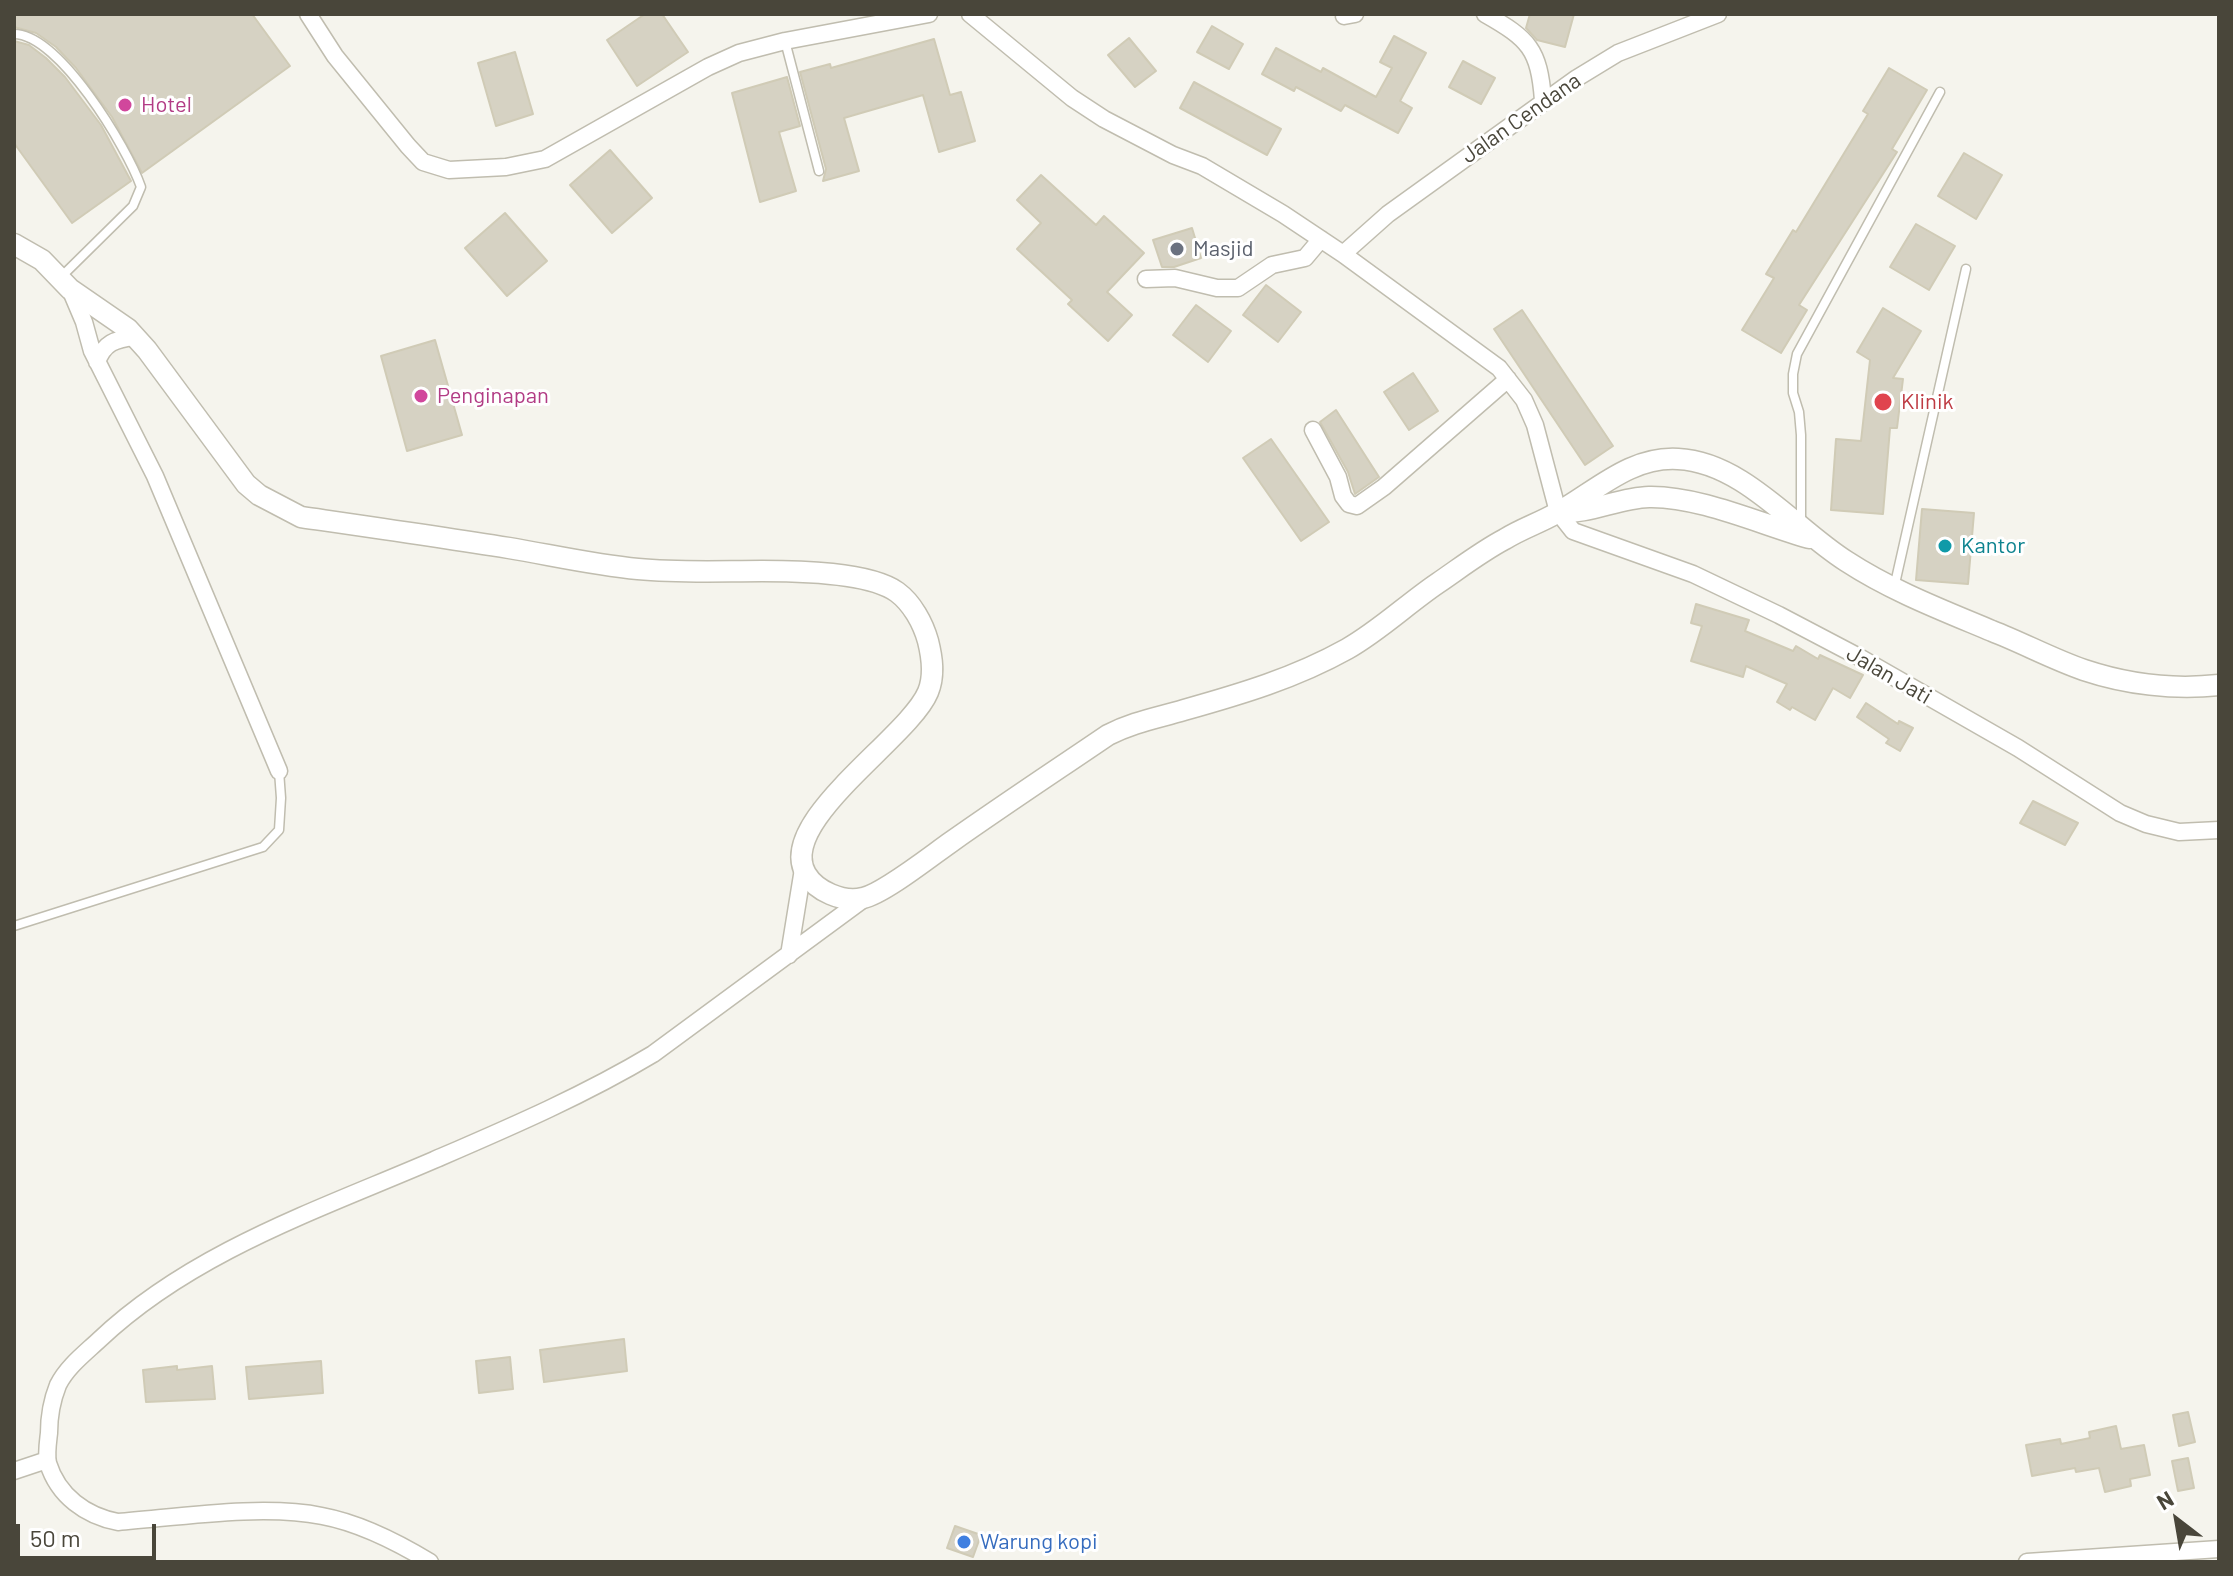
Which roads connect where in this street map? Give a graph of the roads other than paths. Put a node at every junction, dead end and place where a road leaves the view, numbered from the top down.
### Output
1 (308, 14) edge
2 (929, 14) edge
3 (970, 14) edge
4 (1485, 14) edge
5 (1718, 14) edge
6 (14, 34) edge
7 (785, 41) junction
8 (1940, 92) dead end
9 (1543, 100) junction
10 (819, 171) dead end
11 (1321, 239) junction
12 (14, 244) edge
13 (1343, 254) junction
14 (1966, 269) dead end
15 (1146, 279) dead end
16 (65, 283) junction
17 (135, 337) junction
18 (97, 362) junction
19 (1508, 379) junction
20 (1313, 430) dead end
21 (1558, 512) junction
22 (1801, 526) junction
23 (1817, 540) junction
24 (1894, 589) junction
25 (2219, 685) edge
26 (279, 771) joint
27 (2219, 830) edge
28 (803, 869) junction
29 (865, 898) junction
30 (14, 926) edge
31 (789, 955) junction
32 (47, 1460) junction
33 (14, 1471) edge
34 (2219, 1549) edge
35 (430, 1562) edge
36 (2027, 1562) edge

1 - 7 street
2 - 7 street
3 - 11 street
4 - 9 street
5 - 9 street, Jalan Cendana
6 - 16 lane
7 - 10 lane
8 - 22 lane
9 - 13 street, Jalan Cendana
11 - 13 street
11 - 15 street
12 - 16 street
13 - 19 street
14 - 24 lane
16 - 17 street
16 - 18 street
17 - 18 street
17 - 28 street
18 - 26 street
19 - 20 street
19 - 21 street
21 - 22 street
21 - 23 street
21 - 27 street, Jalan Jati
21 - 29 street
22 - 23 street
23 - 24 street
24 - 25 street
26 - 30 lane
28 - 29 street
28 - 31 street
29 - 31 street
31 - 32 street
32 - 33 street
32 - 35 street
34 - 36 street

